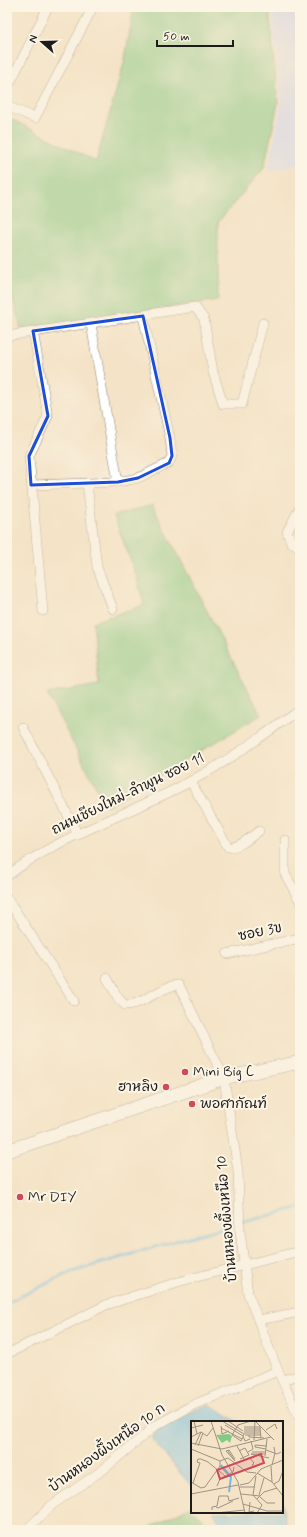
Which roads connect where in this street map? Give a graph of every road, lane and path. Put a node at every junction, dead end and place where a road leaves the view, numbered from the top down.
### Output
1 (48, 7) edge
2 (93, 7) edge
3 (7, 89) edge
4 (7, 106) edge
5 (143, 316) junction
6 (263, 323) dead end
7 (91, 324) junction
8 (33, 331) junction
9 (7, 336) edge
10 (118, 482) junction
11 (87, 483) junction
12 (31, 485) junction
13 (300, 507) edge
14 (300, 547) edge
15 (113, 609) dead end
16 (43, 611) dead end
17 (300, 708) edge
18 (23, 727) dead end
19 (191, 782) junction
20 (259, 831) dead end
21 (78, 835) junction
22 (285, 840) dead end
23 (7, 876) edge
24 (7, 898) edge
25 (300, 901) edge
26 (300, 938) edge
27 (227, 954) dead end
28 (108, 978) dead end
29 (74, 1001) dead end
30 (300, 1062) edge
31 (224, 1078) junction
32 (7, 1151) edge
33 (300, 1251) edge
34 (243, 1264) junction
35 (300, 1312) edge
36 (258, 1320) junction
37 (7, 1354) edge
38 (280, 1375) junction
39 (300, 1375) edge
40 (300, 1419) edge
41 (26, 1530) edge

1 - 3 street
2 - 4 street
5 - 6 street
5 - 7 street
5 - 10 street
7 - 8 street
7 - 10 street
8 - 9 street
8 - 12 street
10 - 11 street
11 - 12 street
11 - 15 street
12 - 16 street
13 - 14 street
17 - 19 street, ถนนเชียงใหม่-ลำพูน ซอย 11
18 - 21 street
19 - 20 street
19 - 21 street, ถนนเชียงใหม่-ลำพูน ซอย 11
21 - 23 street, ถนนเชียงใหม่-ลำพูน ซอย 11
22 - 25 street
24 - 29 street
26 - 27 street, ซอย 3ข
28 - 31 street, บ้านหนองผึ้งเหนือ 10
30 - 31 main road
31 - 32 main road
31 - 34 street, บ้านหนองผึ้งเหนือ 10
33 - 34 street
34 - 36 street, บ้านหนองผึ้งเหนือ 10
34 - 37 street
35 - 36 street
36 - 38 street, บ้านหนองผึ้งเหนือ 10
38 - 39 street, บ้านหนองผึ้งเหนือ 10 ก
38 - 40 street, บ้านหนองผึ้งเหนือ 10
38 - 41 street, บ้านหนองผึ้งเหนือ 10 ก

